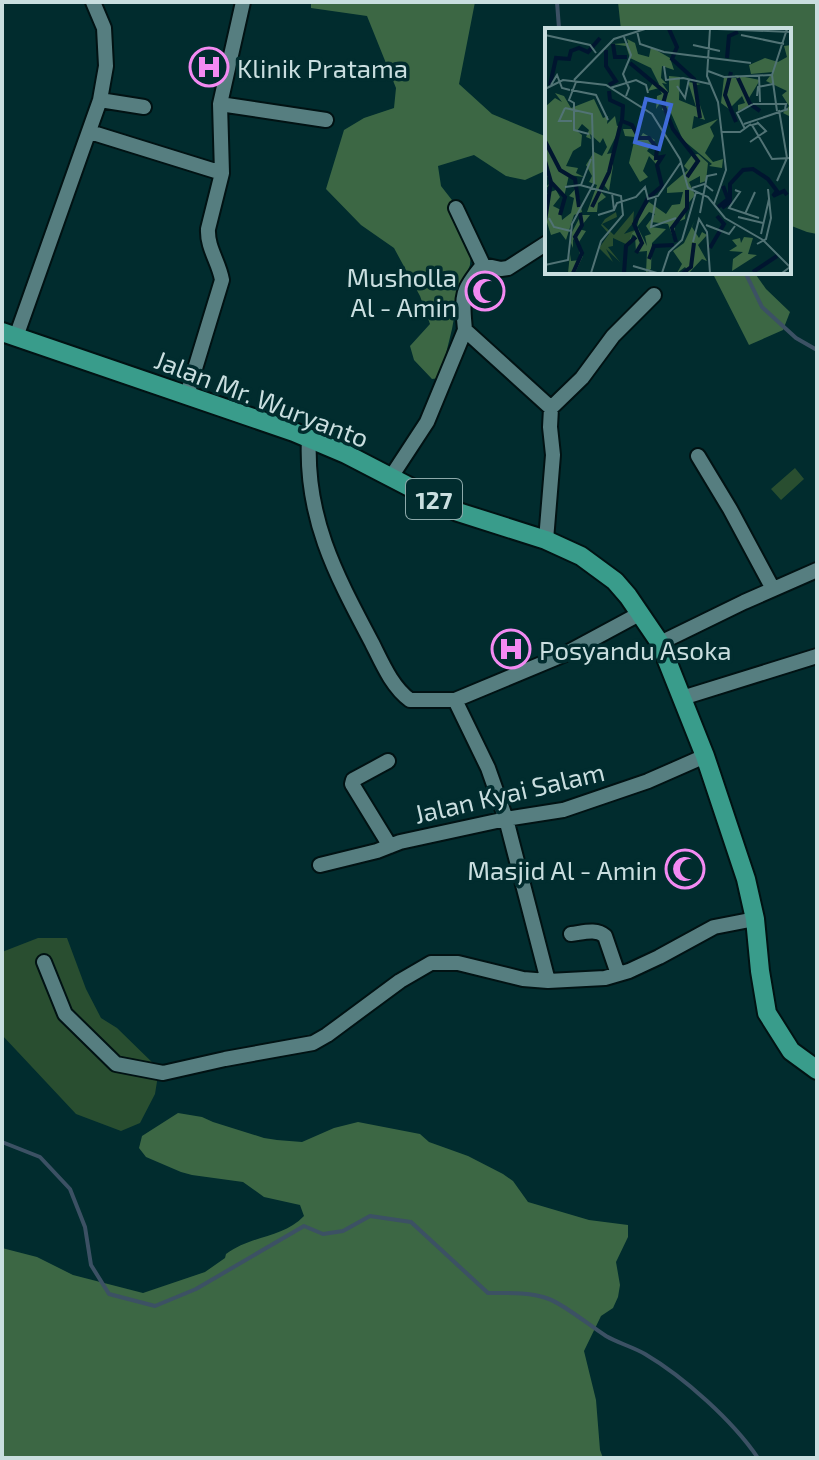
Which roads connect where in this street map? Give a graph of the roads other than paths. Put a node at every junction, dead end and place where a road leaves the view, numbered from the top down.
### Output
1 (93, 2) edge
2 (243, 2) edge
3 (100, 100) junction
4 (220, 104) junction
5 (144, 107) dead end
6 (326, 120) dead end
7 (90, 132) junction
8 (222, 173) junction
9 (456, 208) dead end
10 (545, 244) edge
11 (483, 265) junction
12 (654, 295) dead end
13 (465, 330) junction
14 (9, 335) edge
15 (187, 395) junction
16 (551, 408) junction
17 (309, 438) junction
18 (698, 456) dead end
19 (391, 477) junction
20 (546, 540) junction
21 (817, 570) edge
22 (773, 589) junction
23 (641, 613) junction
24 (660, 643) junction
25 (817, 656) edge
26 (682, 698) junction
27 (455, 700) junction
28 (705, 756) junction
29 (388, 761) dead end
30 (506, 819) junction
31 (390, 846) junction
32 (320, 865) dead end
33 (755, 919) junction
34 (571, 934) dead end
35 (44, 962) dead end
36 (618, 974) junction
37 (548, 981) junction
38 (817, 1070) edge

1 - 3 street
2 - 4 street
3 - 5 street
3 - 7 street
4 - 6 street
4 - 8 street
7 - 8 street
7 - 14 street
8 - 15 street
9 - 11 street
10 - 11 street
11 - 13 street
12 - 16 street
13 - 16 street
13 - 19 street
14 - 15 main road, Jalan Mr. Wuryanto / 127
15 - 17 main road, Jalan Mr. Wuryanto / 127
16 - 20 street
17 - 19 main road, Jalan Mr. Wuryanto / 127
17 - 27 street
18 - 22 street
19 - 20 main road, Jalan Mr. Wuryanto / 127
20 - 23 main road, Jalan Mr. Wuryanto / 127
21 - 22 street
22 - 24 street
23 - 24 main road, Jalan Mr. Wuryanto / 127
23 - 27 street
24 - 26 main road, Jalan Mr. Wuryanto / 127
25 - 26 street
26 - 28 main road, Jalan Mr. Wuryanto / 127
27 - 30 street
28 - 30 street, Jalan Kyai Salam
28 - 33 main road, Jalan Mr. Wuryanto / 127
29 - 31 street
30 - 31 street, Jalan Kyai Salam
30 - 37 street
31 - 32 street, Jalan Kyai Salam
33 - 36 street
33 - 38 main road, Jalan Mr. Wuryanto / 127
34 - 36 street
35 - 37 street
36 - 37 street

